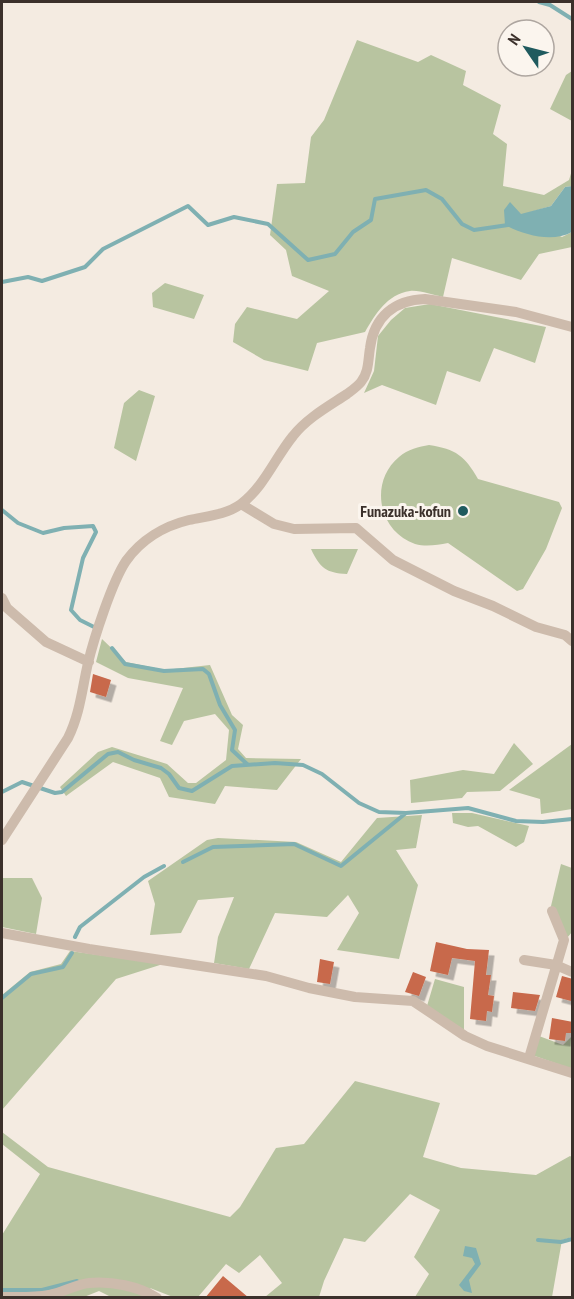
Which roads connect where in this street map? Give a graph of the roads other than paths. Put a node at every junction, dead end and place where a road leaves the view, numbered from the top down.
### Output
1 (573, 327) edge
2 (241, 504) junction
3 (2, 598) edge
4 (573, 641) edge
5 (88, 662) junction
6 (2, 840) edge
7 (552, 911) dead end
8 (2, 933) edge
9 (524, 960) dead end
10 (556, 965) junction
11 (573, 972) edge
12 (529, 1059) junction
13 (573, 1073) edge
14 (2, 1297) edge
15 (158, 1298) edge

1 - 2 street
2 - 4 street
2 - 5 street
3 - 5 street
5 - 6 street
7 - 10 street
8 - 12 street
9 - 10 street
10 - 11 street
10 - 12 street
12 - 13 street
14 - 15 street

